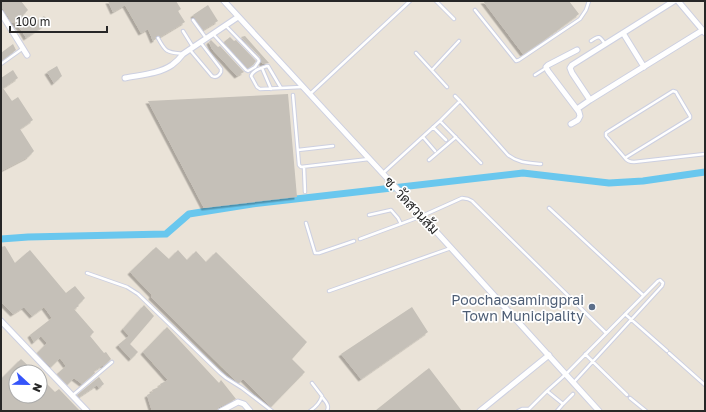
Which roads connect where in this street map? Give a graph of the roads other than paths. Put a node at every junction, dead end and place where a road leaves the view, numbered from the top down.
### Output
1 (224, 1) edge
2 (410, 1) edge
3 (436, 1) edge
4 (589, 1) edge
5 (674, 1) edge
6 (678, 1) edge
7 (475, 10) dead end
8 (1, 13) edge
9 (238, 17) junction
10 (454, 19) dead end
11 (193, 20) dead end
12 (226, 26) junction
13 (183, 31) dead end
14 (704, 32) edge
15 (623, 33) junction
16 (213, 34) junction
17 (158, 38) dead end
18 (206, 39) junction
19 (591, 40) dead end
20 (459, 41) dead end
21 (200, 43) junction
22 (605, 45) junction
23 (23, 48) junction
24 (192, 49) junction
25 (577, 50) dead end
26 (416, 53) dead end
27 (183, 54) junction
28 (27, 55) dead end
29 (1, 64) edge
30 (644, 66) junction
31 (546, 67) junction
32 (262, 68) junction
33 (432, 70) junction
34 (535, 75) dead end
35 (125, 78) dead end
36 (302, 87) junction
37 (447, 87) dead end
38 (281, 88) junction
39 (271, 89) junction
40 (310, 94) junction
41 (293, 95) dead end
42 (455, 96) dead end
43 (590, 100) junction
44 (460, 101) junction
45 (577, 109) junction
46 (440, 121) junction
47 (571, 124) dead end
48 (434, 128) junction
49 (423, 137) junction
50 (456, 137) junction
51 (446, 140) dead end
52 (333, 146) dead end
53 (298, 150) junction
54 (435, 151) dead end
55 (705, 154) edge
56 (625, 158) junction
57 (370, 159) junction
58 (429, 160) dead end
59 (481, 163) dead end
60 (541, 164) dead end
61 (304, 167) junction
62 (383, 174) junction
63 (305, 192) dead end
64 (550, 208) dead end
65 (369, 215) dead end
66 (422, 216) junction
67 (306, 223) dead end
68 (401, 224) junction
69 (360, 239) dead end
70 (354, 241) dead end
71 (451, 248) junction
72 (86, 273) dead end
73 (329, 291) dead end
74 (644, 295) junction
75 (625, 314) junction
76 (631, 320) junction
77 (1, 321) edge
78 (606, 333) junction
79 (585, 354) junction
80 (549, 355) junction
81 (112, 362) dead end
82 (592, 362) junction
83 (566, 374) junction
84 (573, 382) junction
85 (312, 383) dead end
86 (705, 385) edge
87 (547, 391) junction
88 (573, 394) dead end
89 (627, 395) dead end
90 (72, 396) junction
91 (322, 396) junction
92 (630, 398) dead end
93 (563, 404) junction
94 (530, 410) edge
95 (87, 411) edge
96 (221, 411) edge
97 (250, 411) edge
98 (272, 411) edge
99 (310, 411) edge
100 (327, 411) edge
101 (480, 411) edge
102 (518, 411) edge
103 (557, 411) edge
104 (599, 411) edge
105 (646, 411) edge

1 - 9 street, ซ. วัดสวนส้ม
2 - 40 lane
3 - 10 lane
4 - 7 lane
5 - 15 street
6 - 14 street
8 - 23 street
9 - 12 street
9 - 36 street, ซ. วัดสวนส้ม
11 - 18 lane
12 - 16 street
12 - 16 lane
13 - 24 lane
14 - 30 street
15 - 22 street
15 - 30 street
16 - 18 street
17 - 27 lane
18 - 21 street
19 - 22 lane
20 - 33 lane
21 - 24 street
21 - 24 lane
22 - 43 street
23 - 28 street
23 - 29 lane
24 - 27 street
25 - 31 street
26 - 33 lane
27 - 35 street
30 - 43 street
31 - 34 lane
31 - 45 street
32 - 38 lane
32 - 39 lane
32 - 39 lane
33 - 37 lane
36 - 38 lane
36 - 40 street, ซ. วัดสวนส้ม
38 - 39 lane
40 - 57 street, ซ. วัดสวนส้ม
41 - 53 lane
42 - 44 lane
43 - 45 street
44 - 46 lane
44 - 60 lane
45 - 47 street
46 - 48 lane
46 - 50 lane
48 - 49 lane
48 - 51 lane
49 - 54 lane
49 - 62 lane
50 - 58 lane
50 - 59 lane
52 - 53 lane
53 - 61 lane
55 - 56 lane
56 - 56 lane
57 - 61 lane
57 - 62 street, ซ. วัดสวนส้ม
61 - 63 lane
62 - 66 street, ซ. วัดสวนส้ม
64 - 74 lane
65 - 68 lane
66 - 68 lane
66 - 71 street, ซ. วัดสวนส้ม
66 - 78 lane
67 - 70 lane
68 - 69 lane
71 - 73 lane
71 - 80 street, ซ. วัดสวนส้ม
72 - 98 lane
74 - 75 lane
74 - 76 lane
75 - 76 lane
75 - 78 lane
76 - 82 lane
76 - 86 lane
77 - 90 street
78 - 79 lane
79 - 82 lane
79 - 83 lane
80 - 83 street, ซ. วัดสวนส้ม
80 - 101 street
81 - 90 lane
82 - 84 lane
82 - 89 lane
83 - 84 street, ซ. วัดสวนส้ม
83 - 87 lane
84 - 104 street, ซ. วัดสวนส้ม
85 - 91 lane
87 - 93 lane
87 - 94 lane
88 - 93 lane
90 - 95 street
91 - 99 lane
91 - 100 lane
92 - 105 lane
93 - 103 lane
94 - 102 lane
96 - 97 street

